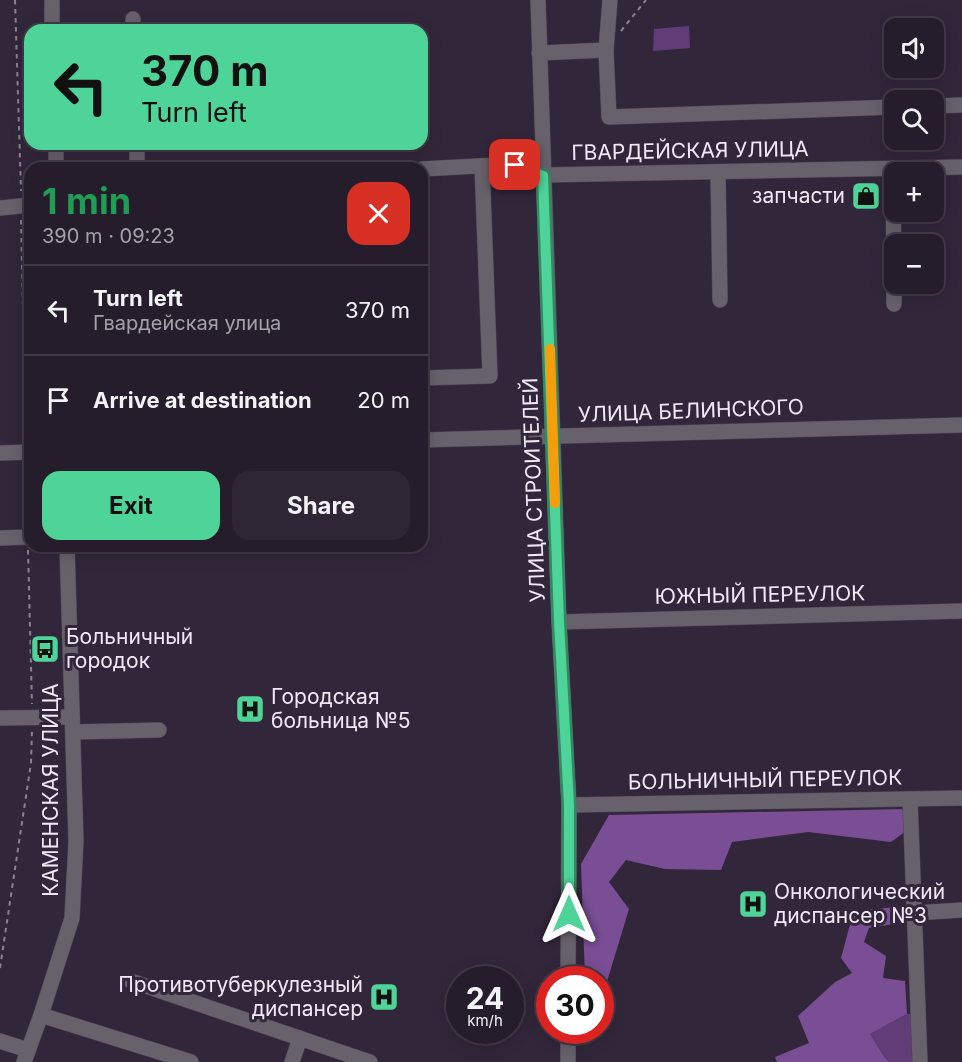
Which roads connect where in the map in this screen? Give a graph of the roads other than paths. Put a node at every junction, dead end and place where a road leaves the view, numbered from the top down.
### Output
1 (51, 0) edge
2 (537, 0) edge
3 (610, 0) edge
4 (52, 24) edge
5 (606, 50) junction
6 (539, 53) junction
7 (962, 105) edge
8 (944, 106) edge
9 (884, 107) edge
10 (482, 166) junction
11 (944, 167) edge
12 (962, 167) edge
13 (428, 168) edge
14 (884, 168) edge
15 (718, 172) junction
16 (543, 176) junction
17 (24, 206) edge
18 (0, 208) edge
19 (894, 294) edge
20 (720, 300) dead end
21 (894, 304) dead end
22 (428, 378) edge
23 (962, 425) edge
24 (553, 436) junction
25 (428, 440) edge
26 (24, 452) edge
27 (0, 453) edge
28 (24, 537) edge
29 (0, 538) edge
30 (67, 552) edge
31 (962, 611) edge
32 (559, 621) junction
33 (0, 718) edge
34 (72, 725) junction
35 (159, 730) dead end
36 (962, 798) edge
37 (910, 799) junction
38 (569, 805) junction
39 (962, 910) edge
40 (915, 913) junction
41 (568, 966) edge
42 (131, 981) dead end
43 (41, 1015) junction
44 (300, 1038) junction
45 (0, 1041) edge
46 (568, 1044) edge
47 (26, 1056) edge
48 (190, 1062) edge
49 (292, 1062) edge
50 (370, 1062) edge
51 (568, 1062) edge
52 (920, 1062) edge

1 - 4 street
2 - 6 street, УЛИЦА СТРОИТЕЛЕЙ
3 - 5 street
5 - 6 street
5 - 9 street
6 - 16 street, УЛИЦА СТРОИТЕЛЕЙ
7 - 8 street
10 - 13 street, ГВАРДЕЙСКАЯ УЛИЦА
10 - 16 street, ГВАРДЕЙСКАЯ УЛИЦА
10 - 22 street
11 - 12 street, ГВАРДЕЙСКАЯ УЛИЦА
14 - 15 street, ГВАРДЕЙСКАЯ УЛИЦА
15 - 16 street, ГВАРДЕЙСКАЯ УЛИЦА
15 - 20 street
16 - 24 street, УЛИЦА СТРОИТЕЛЕЙ
17 - 18 street
19 - 21 street
23 - 24 street, УЛИЦА БЕЛИНСКОГО
24 - 25 street, УЛИЦА БЕЛИНСКОГО
24 - 32 street, УЛИЦА СТРОИТЕЛЕЙ
26 - 27 street
28 - 29 street
30 - 34 street, КАМЕНСКАЯ УЛИЦА
31 - 32 street, ЮЖНЫЙ ПЕРЕУЛОК
32 - 38 street, УЛИЦА СТРОИТЕЛЕЙ
33 - 34 street
34 - 35 street
34 - 43 street, КАМЕНСКАЯ УЛИЦА
36 - 37 street, БОЛЬНИЧНЫЙ ПЕРЕУЛОК
37 - 38 street, БОЛЬНИЧНЫЙ ПЕРЕУЛОК
37 - 40 street
38 - 41 street, УЛИЦА СТРОИТЕЛЕЙ
39 - 40 street
40 - 52 street
42 - 44 street
43 - 47 street, КАМЕНСКАЯ УЛИЦА
43 - 48 street
44 - 49 street
44 - 50 street
45 - 47 street
46 - 51 street

